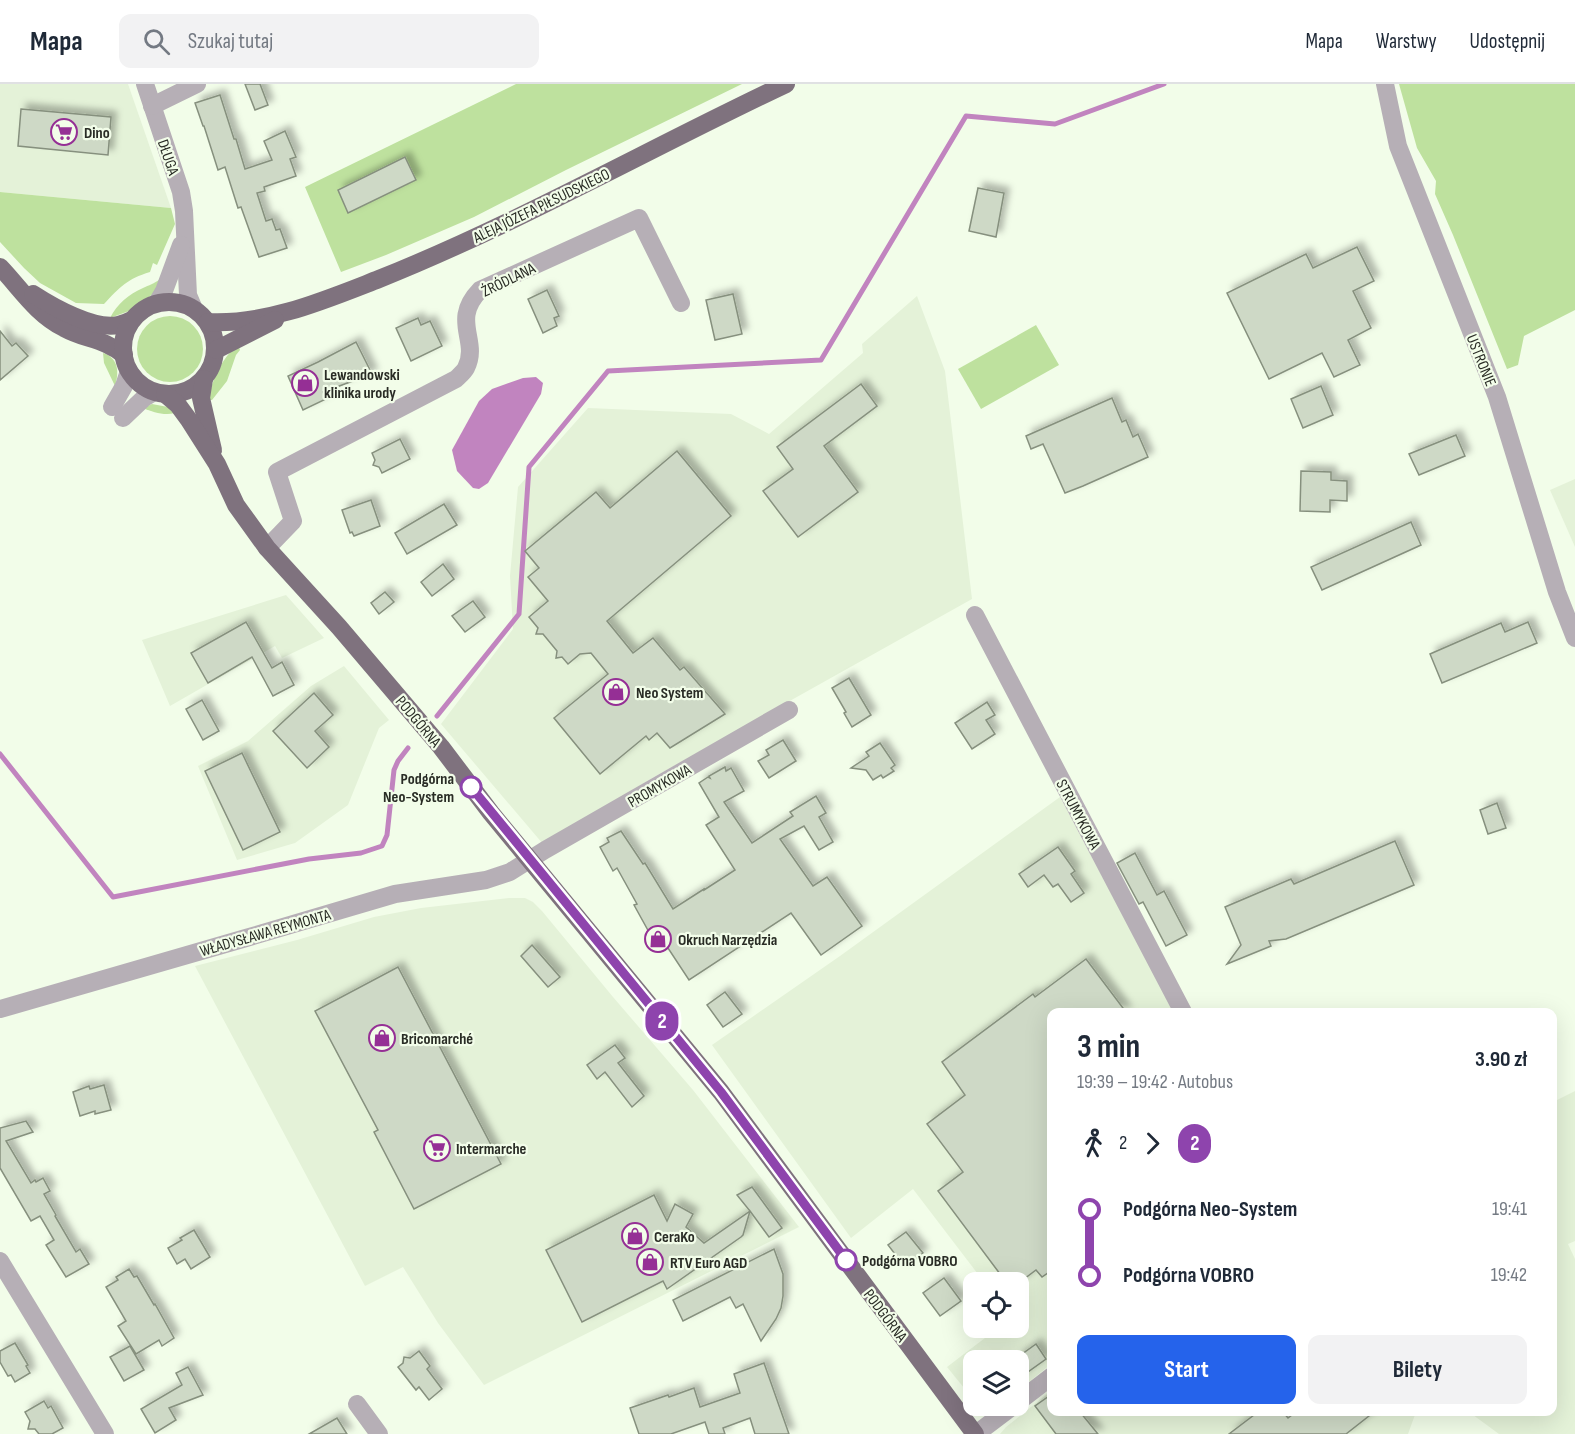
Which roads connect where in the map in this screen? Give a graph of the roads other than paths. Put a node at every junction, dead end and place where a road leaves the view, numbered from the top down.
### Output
1 (145, 84) edge
2 (197, 84) edge
3 (786, 84) edge
4 (1385, 84) edge
5 (152, 106) junction
6 (185, 232) junction
7 (6, 273) edge
8 (157, 303) junction
9 (681, 303) dead end
10 (194, 309) junction
11 (289, 312) junction
12 (132, 320) junction
13 (208, 322) junction
14 (216, 350) junction
15 (126, 363) junction
16 (204, 379) junction
17 (160, 393) junction
18 (217, 464) junction
19 (267, 548) junction
20 (975, 615) dead end
21 (1575, 638) edge
22 (789, 710) dead end
23 (530, 860) junction
24 (1181, 1008) edge
25 (0, 1009) edge
26 (0, 1261) edge
27 (1047, 1380) edge
28 (1029, 1394) edge
29 (357, 1404) dead end
30 (1000, 1416) edge
31 (105, 1434) edge
32 (380, 1434) edge
33 (976, 1434) edge

1 - 5 street, DŁUGA
2 - 5 street
3 - 11 main road, ALEJA JÓZEFA PIŁSUDSKIEGO
4 - 21 street, USTRONIE
5 - 6 street, DŁUGA
6 - 8 street, DŁUGA
6 - 10 street, DŁUGA
7 - 12 main road
7 - 15 main road
8 - 10 main road
8 - 12 main road
9 - 19 street, ŹRÓDLANA
10 - 13 main road
11 - 13 main road, ALEJA JÓZEFA PIŁSUDSKIEGO
11 - 14 main road, ALEJA JÓZEFA PIŁSUDSKIEGO
12 - 15 main road
13 - 14 main road
14 - 16 main road
15 - 17 main road
15 - 17 street
16 - 17 main road
16 - 18 main road, PODGÓRNA
17 - 18 main road, PODGÓRNA
18 - 19 main road, PODGÓRNA
19 - 23 main road, PODGÓRNA
20 - 24 street, STRUMYKOWA
22 - 23 street, PROMYKOWA
23 - 25 street, WŁADYSŁAWA REYMONTA
23 - 33 main road, PODGÓRNA
26 - 31 street
27 - 28 street
29 - 32 street
30 - 33 street

